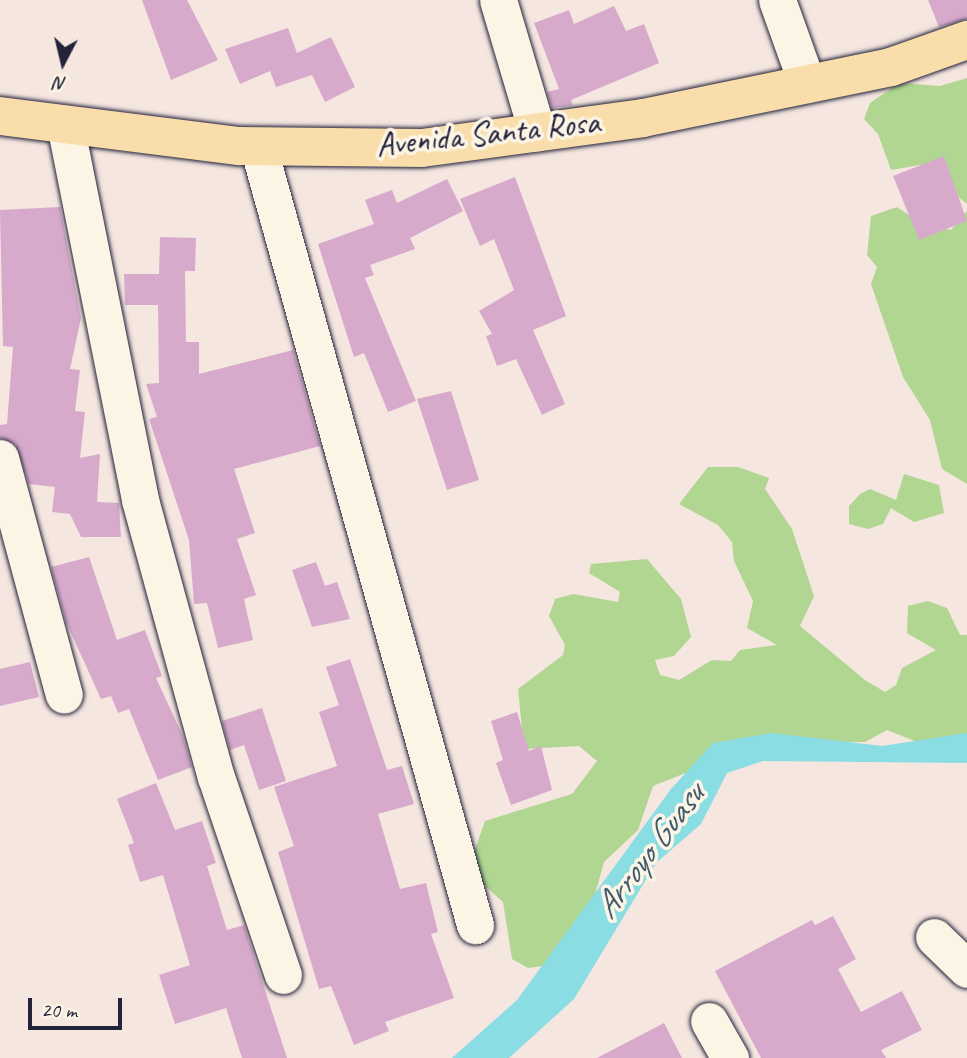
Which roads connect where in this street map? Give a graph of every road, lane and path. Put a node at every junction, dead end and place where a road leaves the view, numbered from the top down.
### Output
1 (498, 0) edge
2 (777, 0) edge
3 (967, 40) edge
4 (807, 84) junction
5 (0, 116) edge
6 (65, 124) junction
7 (537, 132) junction
8 (258, 146) junction
9 (0, 458) edge
10 (64, 695) dead end
11 (475, 925) dead end
12 (934, 937) dead end
13 (967, 969) edge
14 (283, 975) dead end
15 (709, 1021) dead end
16 (730, 1058) edge

1 - 7 street
2 - 4 street
3 - 4 main road, Avenida Santa Rosa
4 - 7 main road, Avenida Santa Rosa
5 - 6 main road, Avenida Santa Rosa
6 - 8 main road, Avenida Santa Rosa
6 - 14 street
7 - 8 main road, Avenida Santa Rosa
8 - 11 street
9 - 10 street
12 - 13 street
15 - 16 street

